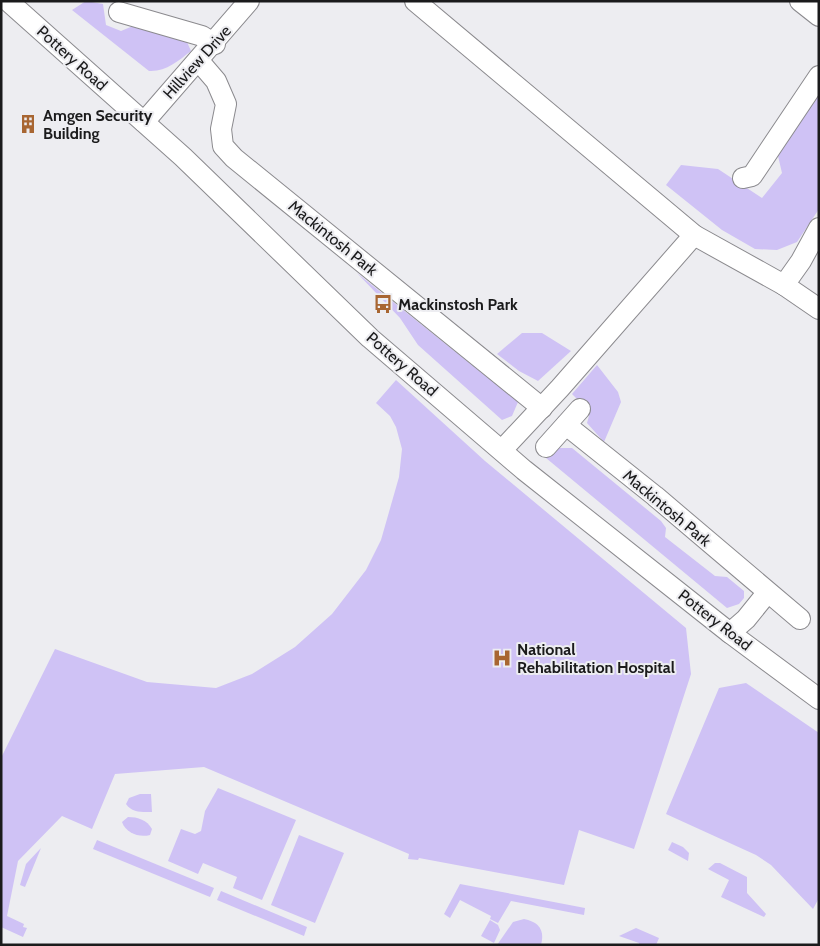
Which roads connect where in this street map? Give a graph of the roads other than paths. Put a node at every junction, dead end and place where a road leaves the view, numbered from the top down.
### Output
1 (8, 1) edge
2 (250, 1) edge
3 (415, 1) edge
4 (800, 1) edge
5 (119, 12) dead end
6 (819, 16) edge
7 (215, 44) junction
8 (198, 60) junction
9 (819, 76) edge
10 (144, 122) junction
11 (743, 178) dead end
12 (819, 228) edge
13 (694, 235) junction
14 (784, 284) junction
15 (819, 308) edge
16 (542, 408) junction
17 (580, 409) dead end
18 (566, 425) junction
19 (546, 448) dead end
20 (502, 450) junction
21 (767, 593) junction
22 (800, 619) dead end
23 (730, 633) junction
24 (819, 699) edge

1 - 10 street, Pottery Road
2 - 7 street, Hillview Drive
3 - 13 street
4 - 6 street
5 - 7 street
7 - 8 street, Hillview Drive
8 - 10 street, Hillview Drive
8 - 16 street, Mackintosh Park
9 - 11 street
10 - 20 street, Pottery Road
12 - 14 street
13 - 14 street
13 - 16 street
14 - 15 street
16 - 20 street
17 - 18 street
18 - 19 street
18 - 21 street, Mackintosh Park
20 - 23 street, Pottery Road
21 - 22 street, Mackintosh Park
21 - 23 street
23 - 24 street, Pottery Road

